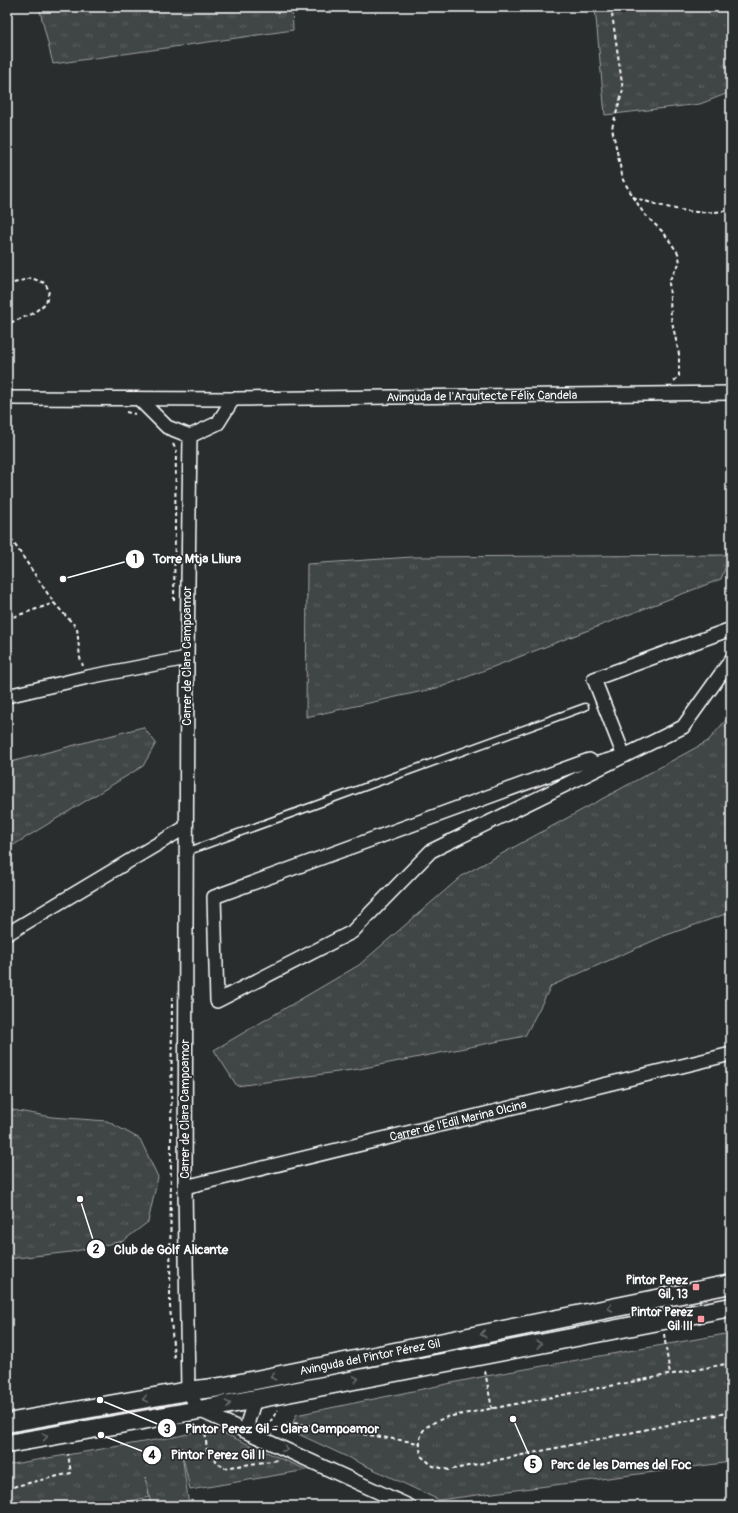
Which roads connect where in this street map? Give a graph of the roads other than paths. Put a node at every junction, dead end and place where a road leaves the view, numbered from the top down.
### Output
1 (731, 393) edge
2 (7, 398) edge
3 (139, 399) junction
4 (233, 399) junction
5 (190, 436) junction
6 (731, 629) edge
7 (187, 658) junction
8 (731, 660) edge
9 (7, 696) edge
10 (585, 707) dead end
11 (186, 827) junction
12 (186, 852) junction
13 (7, 934) edge
14 (731, 1054) edge
15 (185, 1188) junction
16 (731, 1284) edge
17 (731, 1307) edge
18 (188, 1392) junction
19 (255, 1399) junction
20 (202, 1416) junction
21 (7, 1423) edge
22 (250, 1433) junction
23 (7, 1444) edge
24 (409, 1506) edge

1 - 4 street, Avinguda de l'Arquitecte Félix Candela
2 - 3 street, Avinguda de l'Arquitecte Félix Candela
3 - 4 street, Avinguda de l'Arquitecte Félix Candela
3 - 5 street
4 - 5 street
5 - 7 street, Carrer de Clara Campoamor
6 - 8 street
7 - 9 street
7 - 11 street, Carrer de Clara Campoamor
10 - 12 lane
11 - 12 street, Carrer de Clara Campoamor
11 - 13 street
12 - 15 street, Carrer de Clara Campoamor
14 - 15 street, Carrer de l'Edil Marina Olcina
15 - 18 street, Carrer de Clara Campoamor
16 -> 18 main road, Avinguda del Pintor Pérez Gil
19 -> 17 main road, Avinguda del Pintor Pérez Gil
18 - 20 street
18 -> 21 main road, Avinguda del Pintor Pérez Gil
20 -> 19 main road, Avinguda del Pintor Pérez Gil
19 - 22 street
20 - 22 street
23 -> 20 main road, Avinguda del Pintor Pérez Gil
22 -> 24 street

